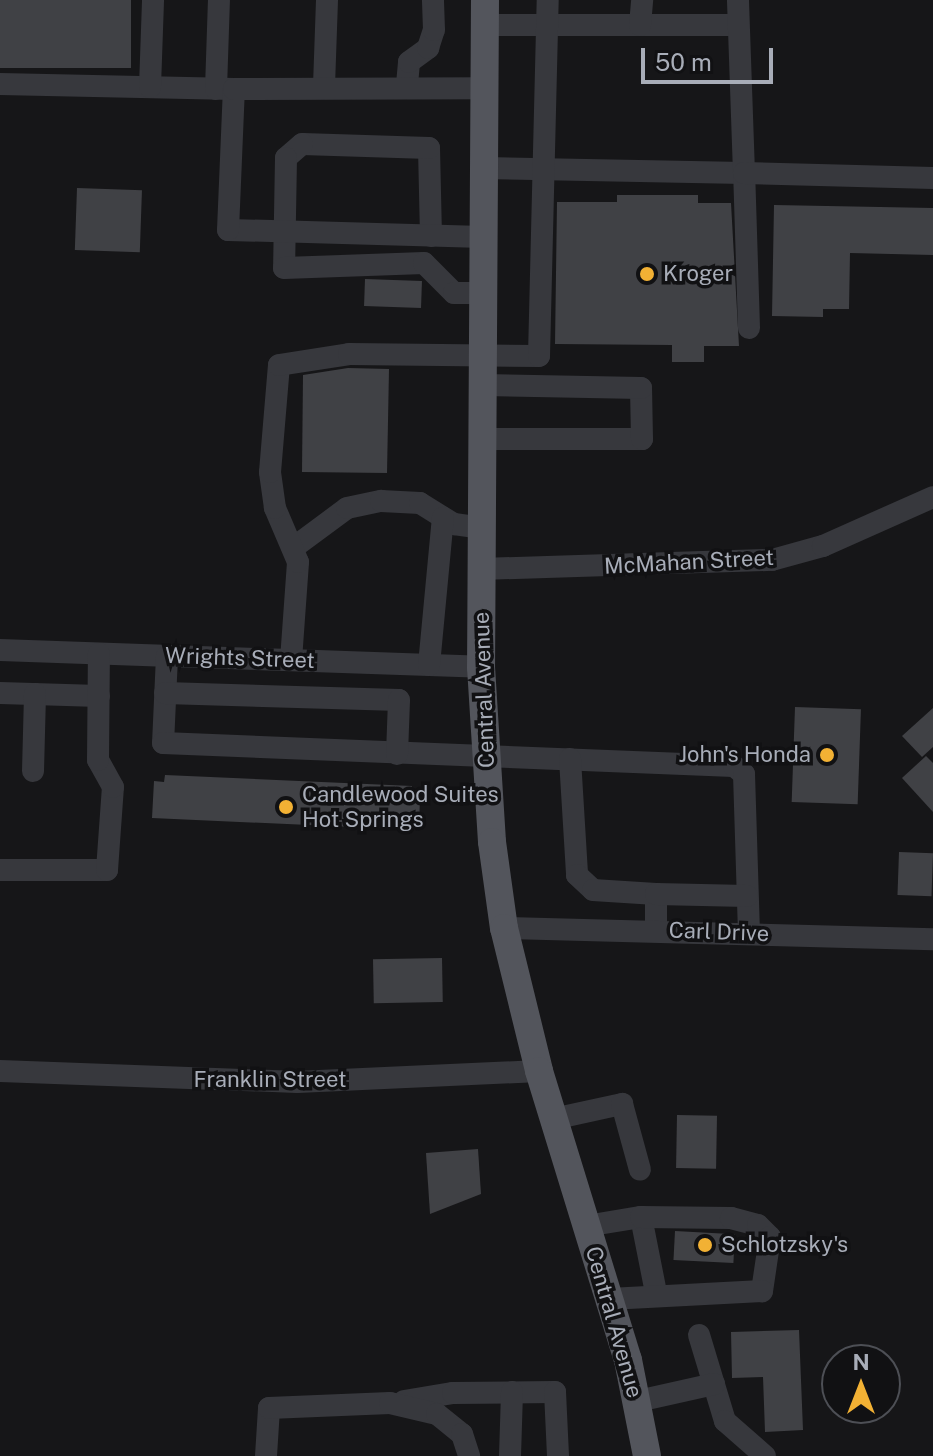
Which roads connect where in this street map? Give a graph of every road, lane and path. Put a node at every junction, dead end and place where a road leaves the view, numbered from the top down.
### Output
1 (153, 0) edge
2 (219, 0) edge
3 (327, 0) edge
4 (433, 0) edge
5 (548, 0) edge
6 (642, 0) edge
7 (738, 0) edge
8 (484, 13) edge
9 (547, 25) junction
10 (640, 25) junction
11 (738, 25) junction
12 (0, 84) edge
13 (407, 85) junction
14 (324, 86) junction
15 (150, 87) junction
16 (484, 88) junction
17 (225, 89) junction
18 (483, 168) junction
19 (543, 169) junction
20 (744, 173) junction
21 (933, 178) edge
22 (284, 231) junction
23 (431, 236) junction
24 (483, 237) junction
25 (482, 293) junction
26 (749, 328) dead end
27 (482, 355) junction
28 (482, 385) junction
29 (482, 439) junction
30 (933, 497) edge
31 (443, 518) junction
32 (481, 528) junction
33 (293, 548) junction
34 (481, 569) junction
35 (0, 650) edge
36 (99, 654) junction
37 (167, 656) junction
38 (291, 660) junction
39 (429, 665) junction
40 (481, 667) junction
41 (0, 693) edge
42 (165, 693) junction
43 (35, 694) junction
44 (99, 696) junction
45 (397, 754) junction
46 (485, 758) junction
47 (570, 759) junction
48 (33, 771) dead end
49 (0, 870) edge
50 (656, 894) junction
51 (747, 896) junction
52 (504, 928) junction
53 (656, 930) junction
54 (749, 933) junction
55 (933, 939) edge
56 (0, 1071) edge
57 (539, 1071) junction
58 (553, 1119) junction
59 (640, 1170) dead end
60 (641, 1217) junction
61 (586, 1226) junction
62 (656, 1293) junction
63 (609, 1299) junction
64 (699, 1335) dead end
65 (714, 1384) junction
66 (512, 1392) junction
67 (638, 1401) junction
68 (390, 1403) junction
69 (266, 1456) edge
70 (469, 1456) edge
71 (510, 1456) edge
72 (558, 1456) edge
73 (647, 1456) edge
74 (765, 1456) edge

1 - 15 street
2 - 17 street
3 - 14 street
4 - 13 street
5 - 9 street
6 - 10 street
7 - 11 street
8 - 9 street
8 - 16 main road, Central Avenue
9 - 10 street
9 - 19 street
10 - 11 street
11 - 20 street
12 - 15 street
13 - 14 street
13 - 16 street
14 - 17 street
15 - 17 street
16 - 18 main road, Central Avenue
17 - 22 street
18 - 19 street
18 - 24 main road, Central Avenue
19 - 20 street
19 - 27 street
20 - 21 street
20 - 26 street
22 - 23 street
22 - 23 street
22 - 25 street
23 - 24 street
24 - 25 main road, Central Avenue
25 - 27 main road, Central Avenue
27 - 28 main road, Central Avenue
27 - 33 street
28 - 29 main road, Central Avenue
28 - 29 street
29 - 32 main road, Central Avenue
30 - 34 street, McMahan Street
31 - 32 street
31 - 33 street
31 - 39 street
32 - 34 main road, Central Avenue
33 - 38 street
34 - 40 main road, Central Avenue
35 - 36 street, Wrights Street
36 - 37 street, Wrights Street
36 - 44 street
37 - 38 street, Wrights Street
37 - 42 street
38 - 39 street, Wrights Street
39 - 40 street, Wrights Street
40 - 46 main road, Central Avenue
41 - 43 street
42 - 45 street
42 - 45 street
43 - 44 street
43 - 48 street
44 - 49 street
45 - 46 street
46 - 47 street
46 - 52 main road, Central Avenue
47 - 50 street
47 - 51 street
50 - 51 street
50 - 53 street
51 - 54 street
52 - 53 street, Carl Drive
52 - 57 main road, Central Avenue
53 - 54 street, Carl Drive
54 - 55 street, Carl Drive
56 - 57 street, Franklin Street
57 - 58 main road, Central Avenue
58 - 59 street
58 - 61 main road, Central Avenue
60 - 61 street
60 - 62 street
60 - 62 street
61 - 63 main road, Central Avenue
62 - 63 street
63 - 67 main road, Central Avenue
64 - 65 street
65 - 67 street
65 - 74 street
66 - 68 street
66 - 71 street
66 - 72 street
67 - 73 main road, Central Avenue
68 - 69 street
68 - 70 street

